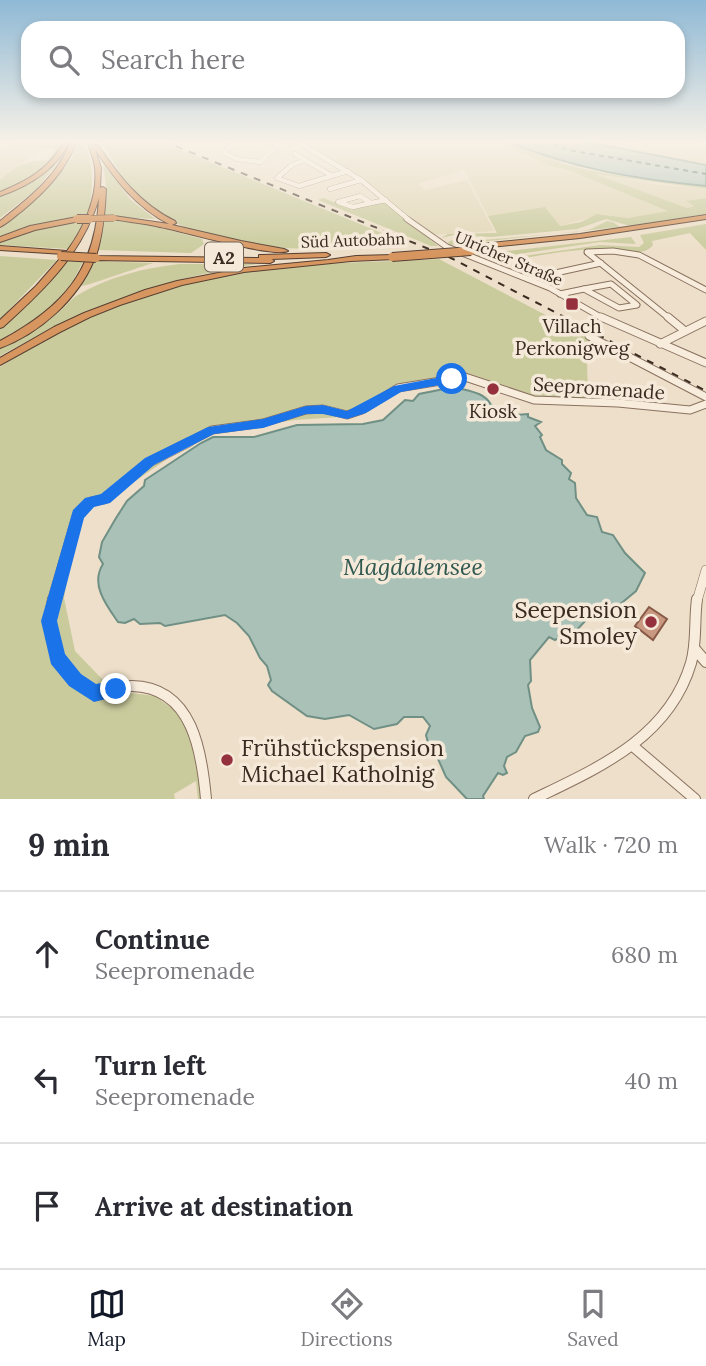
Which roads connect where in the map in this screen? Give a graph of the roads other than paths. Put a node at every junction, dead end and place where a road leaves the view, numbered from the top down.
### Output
1 (33, 178) edge
2 (53, 178) edge
3 (99, 178) edge
4 (100, 178) edge
5 (118, 178) edge
6 (278, 178) edge
7 (324, 178) edge
8 (359, 178) edge
9 (361, 180) junction
10 (330, 189) dead end
11 (0, 194) edge
12 (386, 200) junction
13 (370, 203) junction
14 (706, 219) edge
15 (0, 225) edge
16 (207, 237) junction
17 (0, 240) edge
18 (0, 250) edge
19 (467, 250) junction
20 (64, 254) junction
21 (353, 256) junction
22 (601, 263) junction
23 (527, 279) junction
24 (584, 289) junction
25 (706, 290) edge
26 (560, 294) junction
27 (706, 321) edge
28 (0, 326) edge
29 (685, 331) junction
30 (589, 336) dead end
31 (660, 344) junction
32 (0, 345) edge
33 (0, 362) edge
34 (706, 363) edge
35 (706, 397) edge
36 (706, 404) edge
37 (706, 570) edge
38 (694, 648) junction
39 (706, 662) edge
40 (634, 747) junction
41 (206, 799) edge
42 (534, 799) edge
43 (695, 799) edge

1 - 11 highway
2 - 15 highway
3 - 20 highway
4 - 32 highway
5 - 16 highway
6 - 7 street
8 - 9 street, Ulricher Straße
9 - 10 street
9 - 12 street, Ulricher Straße
12 - 13 street
12 - 23 street, Ulricher Straße
13 - 13 street
14 - 19 highway, Süd Autobahn / A2
14 - 19 highway, Süd Autobahn / A2
16 - 17 highway, bridge
16 - 21 highway
18 - 20 highway, Süd Autobahn / A2
19 - 21 highway, Süd Autobahn / A2, bridge
20 - 21 highway, Süd Autobahn / A2, bridge
20 - 28 highway
21 - 33 highway
22 - 23 street
22 - 25 street
22 - 29 street
23 - 26 street, Ulricher Straße
24 - 24 street
24 - 26 street
26 - 31 street, Ulricher Straße
27 - 29 street
29 - 31 street
30 - 35 street
31 - 34 street, Ulricher Straße
36 - 41 street, Seepromenade
37 - 38 street
38 - 39 street
38 - 40 street
40 - 42 street
40 - 43 street

